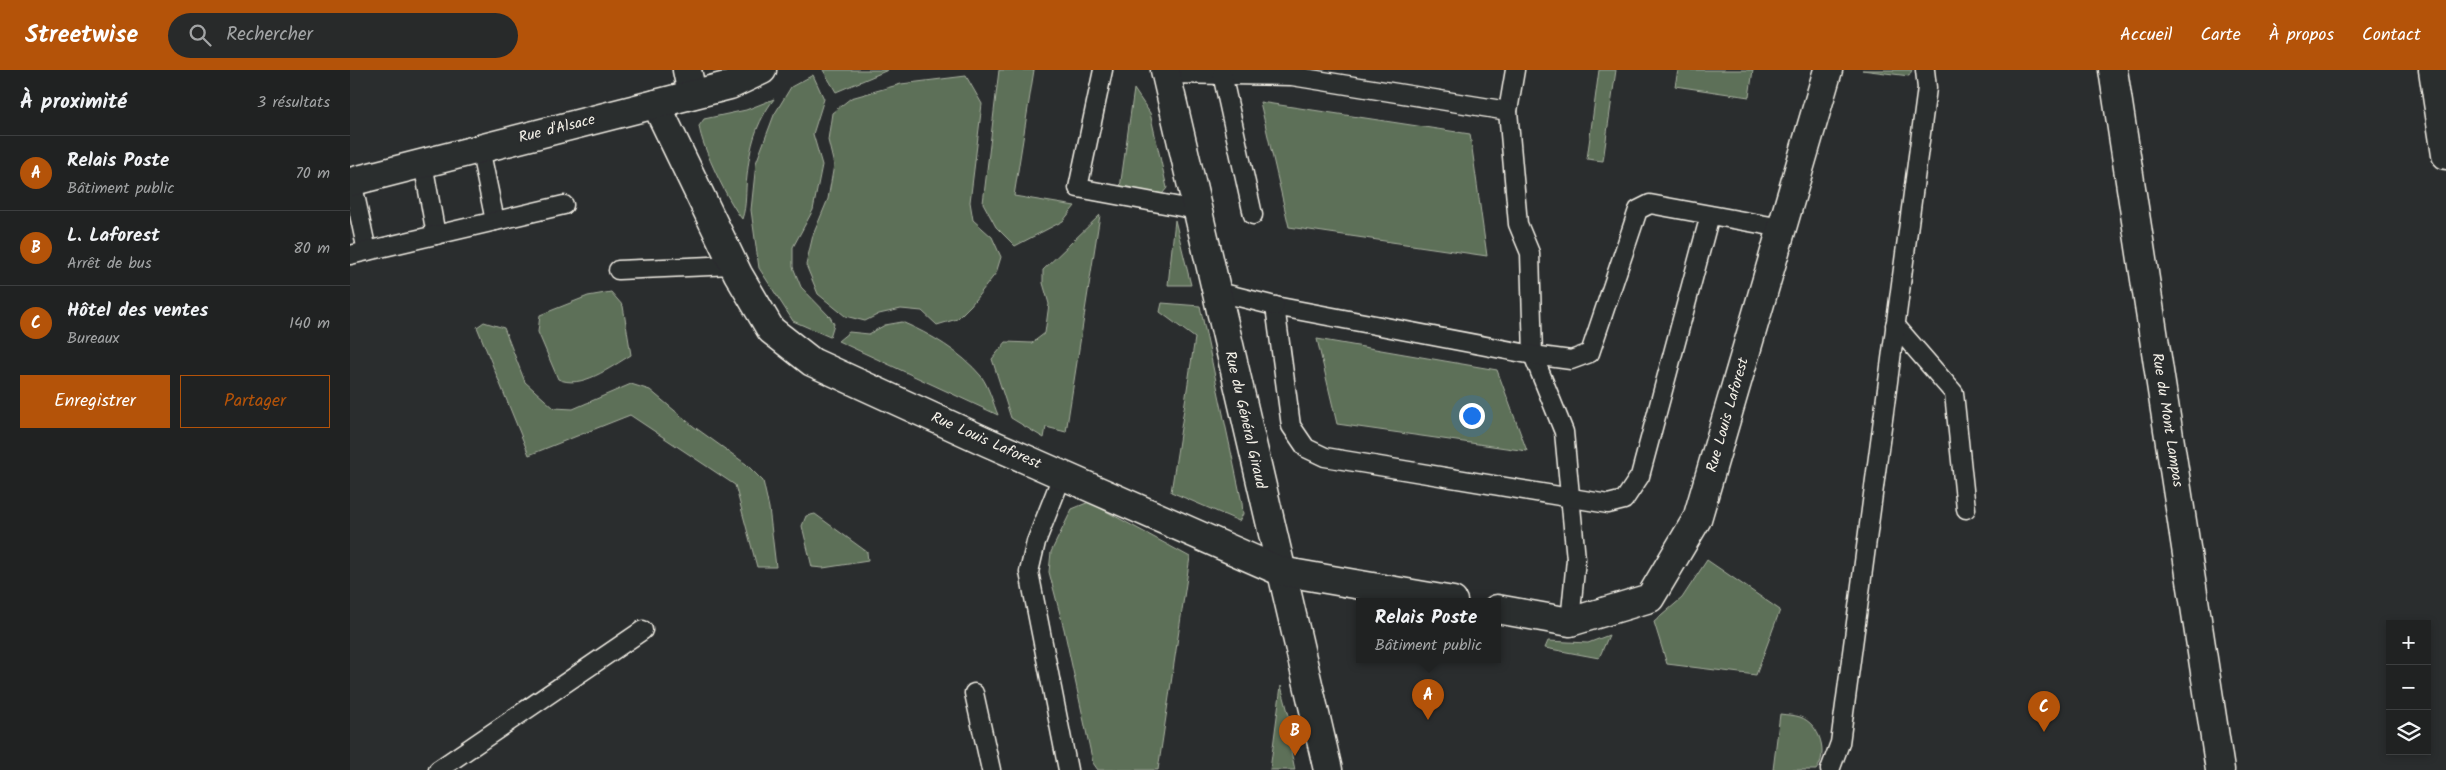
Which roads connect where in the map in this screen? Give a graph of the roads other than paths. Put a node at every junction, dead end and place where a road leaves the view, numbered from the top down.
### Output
1 (762, 70) edge
2 (1103, 70) edge
3 (1515, 70) edge
4 (1828, 70) edge
5 (1925, 70) edge
6 (2113, 70) edge
7 (2433, 70) edge
8 (1165, 72) edge
9 (1222, 74) junction
10 (690, 82) edge
11 (656, 104) junction
12 (1508, 111) junction
13 (480, 148) junction
14 (2446, 155) edge
15 (423, 163) junction
16 (351, 181) edge
17 (564, 205) dead end
18 (1197, 210) junction
19 (1253, 215) dead end
20 (1710, 215) junction
21 (495, 221) junction
22 (1782, 228) junction
23 (436, 235) junction
24 (359, 253) edge
25 (734, 265) junction
26 (618, 270) dead end
27 (1215, 291) junction
28 (1275, 306) junction
29 (1895, 325) junction
30 (1533, 355) junction
31 (1058, 474) junction
32 (1570, 498) junction
33 (1966, 509) dead end
34 (1280, 571) junction
35 (1436, 598) edge
36 (1501, 610) edge
37 (1570, 622) junction
38 (643, 630) dead end
39 (974, 693) dead end
40 (438, 770) edge
41 (991, 770) edge
42 (1068, 770) edge
43 (1328, 770) edge
44 (1830, 770) edge
45 (2220, 770) edge

1 - 10 street, Rue d'Alsace
2 - 18 lane
3 - 12 lane
4 - 22 street, Rue Louis Laforest
5 - 29 lane
6 - 45 street, Rue du Mont Lampas
7 - 14 street
8 - 9 lane
8 - 18 street, Rue du Général Giraud
9 - 12 lane
9 - 19 lane
10 - 11 street, Rue d'Alsace
11 - 13 street, Rue d'Alsace
11 - 25 street, Rue Louis Laforest
12 - 30 lane
13 - 15 street, Rue d'Alsace
13 - 21 lane
15 - 16 street, Rue d'Alsace
15 - 23 lane
16 - 24 lane
17 - 21 lane
18 - 27 street, Rue du Général Giraud
20 - 22 lane
20 - 30 lane
20 - 32 lane
21 - 23 lane
22 - 37 street, Rue Louis Laforest
23 - 24 lane
25 - 26 lane
25 - 31 street, Rue Louis Laforest
27 - 28 lane
27 - 34 street, Rue du Général Giraud
28 - 30 lane
28 - 32 lane
29 - 33 lane
29 - 44 lane
30 - 32 lane
31 - 34 street, Rue Louis Laforest
31 - 42 lane
32 - 37 lane
34 - 35 street, Rue Louis Laforest
34 - 43 street, Rue du Général Giraud
36 - 37 street, Rue Louis Laforest
38 - 40 lane
39 - 41 lane

